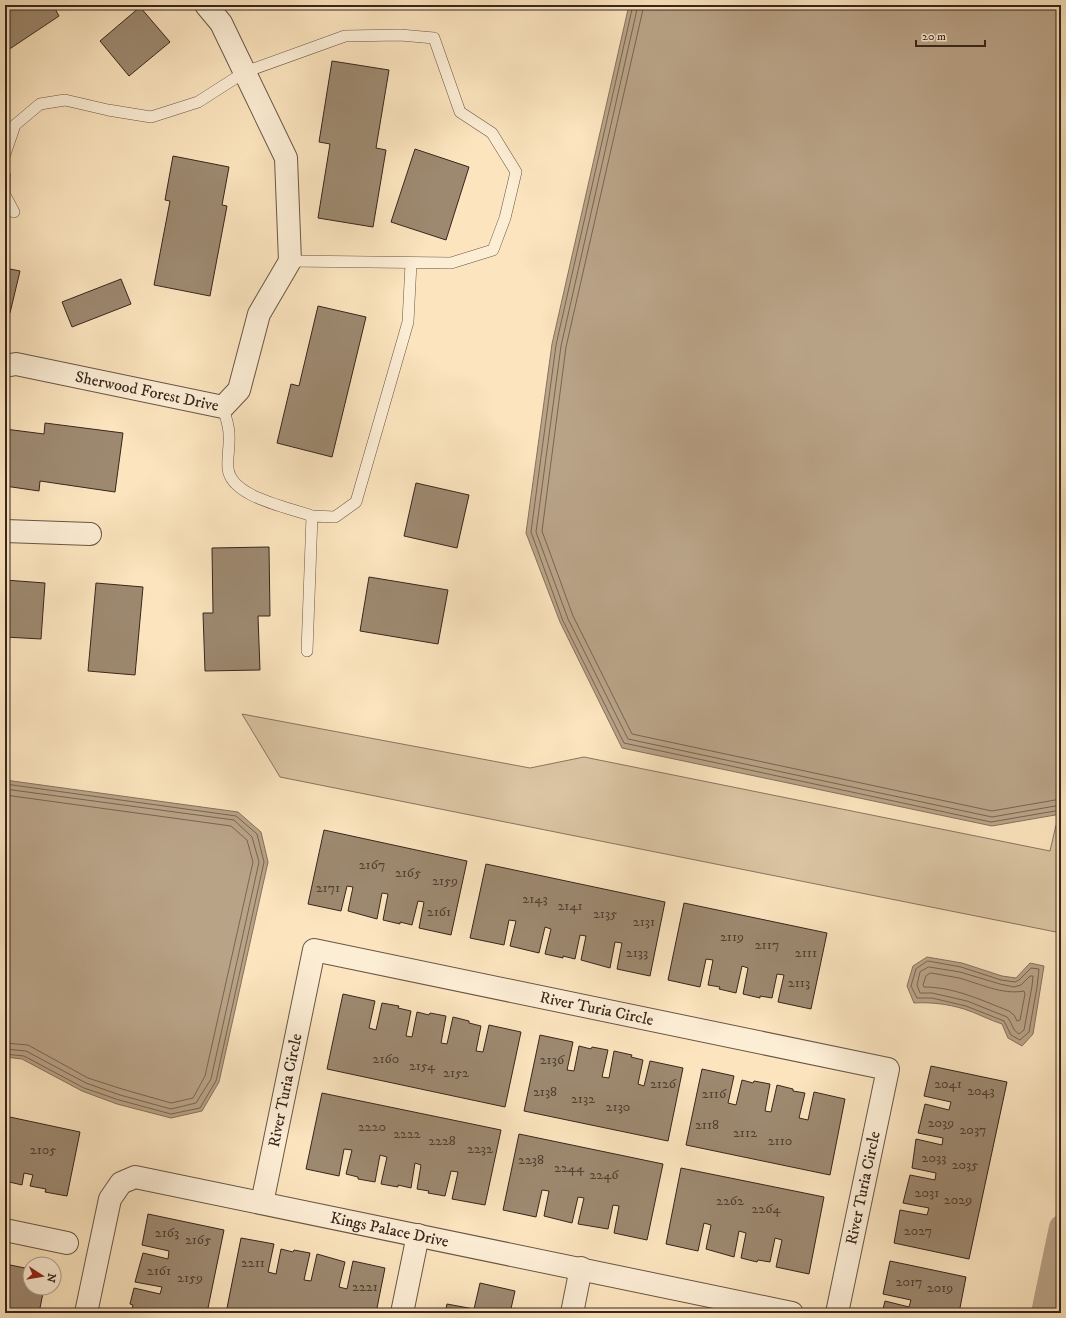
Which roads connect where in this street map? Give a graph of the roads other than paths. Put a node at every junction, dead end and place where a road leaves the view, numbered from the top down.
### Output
1 (206, 5) edge
2 (245, 72) junction
3 (5, 154) edge
4 (5, 176) edge
5 (14, 212) dead end
6 (290, 261) junction
7 (410, 263) junction
8 (11, 365) edge
9 (223, 407) junction
10 (312, 516) junction
11 (5, 531) edge
12 (90, 534) dead end
13 (307, 651) dead end
14 (262, 1203) junction
15 (5, 1230) edge
16 (418, 1235) junction
17 (67, 1243) dead end
18 (581, 1268) junction
19 (86, 1313) edge
20 (402, 1313) edge
21 (572, 1313) edge
22 (792, 1313) edge
23 (837, 1313) edge

1 - 2 street
2 - 3 lane
2 - 6 street
2 - 7 lane
4 - 5 lane
6 - 7 lane
6 - 9 street, Sherwood Forest Drive
7 - 10 lane
8 - 9 street, Sherwood Forest Drive
9 - 10 lane
10 - 13 lane
11 - 12 street
14 - 16 street, Kings Palace Drive
14 - 19 street, Kings Palace Drive
14 - 23 street, River Turia Circle
15 - 17 street
16 - 18 street, Kings Palace Drive
16 - 20 street
18 - 21 street
18 - 22 street, Kings Palace Drive

